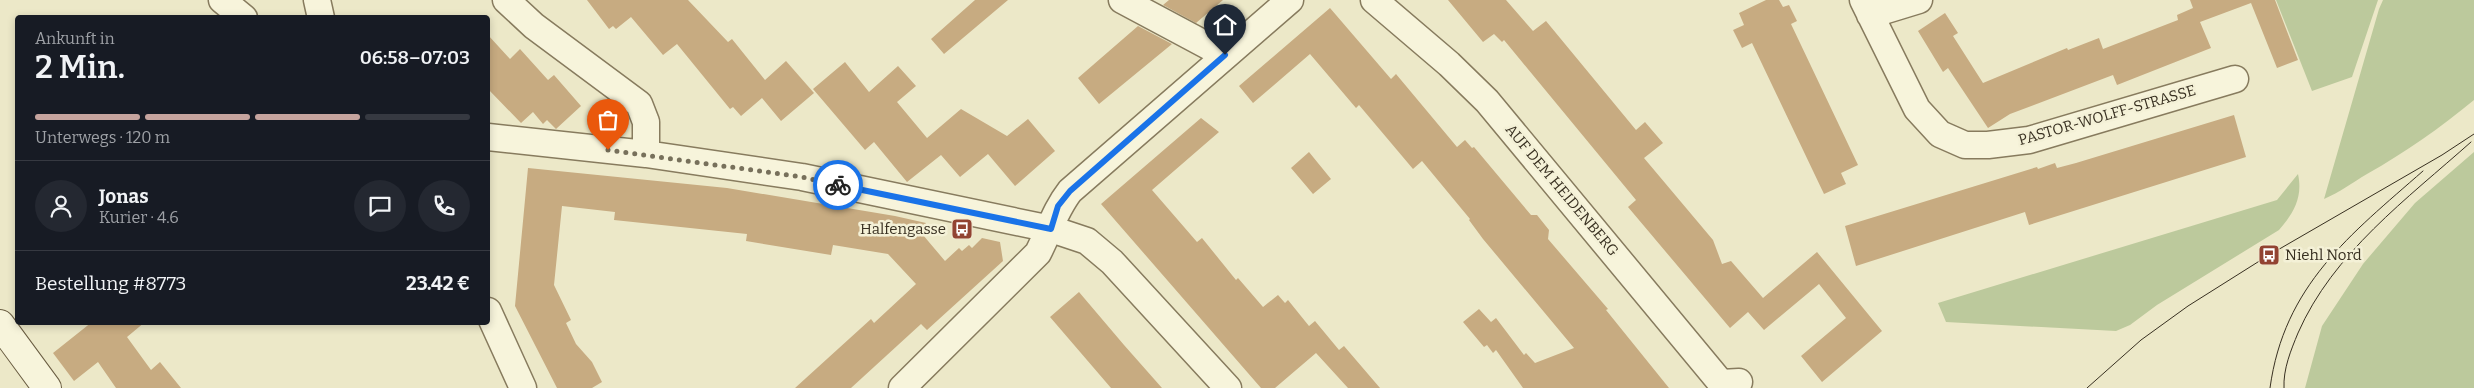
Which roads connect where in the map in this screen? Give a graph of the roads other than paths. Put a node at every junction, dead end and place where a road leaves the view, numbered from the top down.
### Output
1 (222, 0) edge
2 (317, 0) edge
3 (506, 0) edge
4 (1122, 0) edge
5 (1290, 0) edge
6 (1374, 0) edge
7 (1919, 0) edge
8 (1867, 7) edge
9 (240, 15) edge
10 (320, 15) edge
11 (1225, 55) junction
12 (2236, 79) dead end
13 (490, 137) edge
14 (646, 154) junction
15 (1051, 229) junction
16 (490, 315) edge
17 (0, 324) edge
18 (1739, 382) dead end
19 (47, 388) edge
20 (523, 388) edge
21 (902, 388) edge
22 (1228, 388) edge

1 - 9 street
2 - 10 street
3 - 14 street
4 - 11 street
5 - 11 street
6 - 18 street, AUF DEM HEIDENBERG
7 - 8 street, PASTOR-WOLFF-STRASSE
8 - 12 street, PASTOR-WOLFF-STRASSE
11 - 15 street
13 - 14 street
14 - 15 street
15 - 21 street
15 - 22 street
16 - 20 street
17 - 19 street

